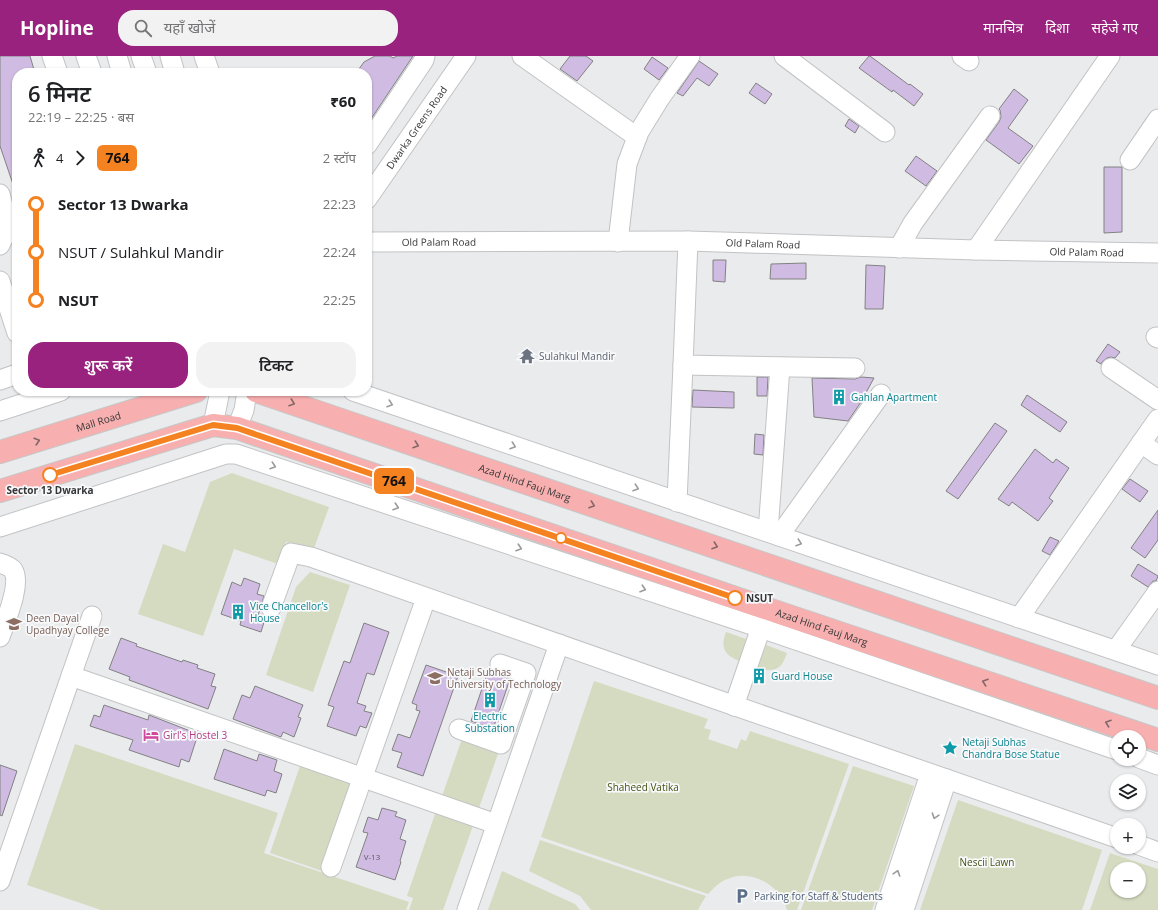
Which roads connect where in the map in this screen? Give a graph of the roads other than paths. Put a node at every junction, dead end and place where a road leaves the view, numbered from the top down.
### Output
1 (52, 56) edge
2 (86, 56) edge
3 (116, 56) edge
4 (141, 56) edge
5 (170, 56) edge
6 (204, 56) edge
7 (426, 56) edge
8 (466, 56) edge
9 (522, 56) edge
10 (690, 56) edge
11 (784, 56) edge
12 (1107, 57) edge
13 (56, 68) edge
14 (90, 68) edge
15 (120, 68) edge
16 (145, 68) edge
17 (174, 68) edge
18 (208, 68) edge
19 (990, 116) dead end
20 (1158, 119) edge
21 (885, 132) dead end
22 (637, 137) junction
23 (372, 138) edge
24 (1130, 160) dead end
25 (372, 192) edge
26 (6, 196) edge
27 (12, 224) edge
28 (12, 229) edge
29 (688, 241) junction
30 (372, 242) edge
31 (618, 242) junction
32 (0, 245) edge
33 (899, 248) junction
34 (976, 250) junction
35 (1158, 254) edge
36 (0, 281) edge
37 (12, 318) edge
38 (683, 366) junction
39 (780, 367) junction
40 (855, 368) dead end
41 (1111, 368) dead end
42 (12, 376) edge
43 (0, 380) edge
44 (882, 394) dead end
45 (46, 396) edge
46 (180, 396) edge
47 (219, 396) edge
48 (246, 396) edge
49 (271, 396) edge
50 (368, 396) edge
51 (1158, 400) edge
52 (0, 411) edge
53 (1158, 419) edge
54 (213, 425) junction
55 (237, 428) junction
56 (1141, 443) junction
57 (0, 452) edge
58 (1158, 455) edge
59 (0, 491) edge
60 (677, 502) junction
61 (0, 527) edge
62 (773, 534) junction
63 (0, 563) edge
64 (1158, 591) edge
65 (426, 598) junction
66 (270, 608) dead end
67 (92, 616) dead end
68 (763, 618) junction
69 (1019, 618) junction
70 (0, 637) edge
71 (559, 644) junction
72 (1116, 650) junction
73 (500, 664) dead end
74 (1158, 665) edge
75 (71, 676) junction
76 (518, 697) junction
77 (1158, 698) edge
78 (538, 704) junction
79 (734, 706) junction
80 (459, 729) dead end
81 (1158, 740) edge
82 (1110, 747) edge
83 (1146, 760) edge
84 (1158, 764) edge
85 (939, 776) junction
86 (363, 777) junction
87 (496, 824) junction
88 (1110, 836) edge
89 (1146, 848) edge
90 (1158, 852) edge
91 (331, 867) dead end
92 (0, 881) edge
93 (467, 910) edge
94 (885, 910) edge
95 (904, 910) edge

1 - 13 street
2 - 14 street
3 - 15 street
4 - 16 street
5 - 17 street
6 - 18 street
7 - 23 street
8 - 25 street, Dwarka Greens Road
9 - 22 street
10 - 22 street
11 - 21 street
12 - 34 street
19 - 33 street
20 - 24 street
22 - 31 street
26 - 27 street
28 - 32 street
29 - 31 street, Old Palam Road
29 - 33 street, Old Palam Road
29 - 38 street
30 - 31 street, Old Palam Road
33 - 34 street, Old Palam Road
34 - 35 street, Old Palam Road
36 - 37 street
38 - 39 street
38 - 60 street
39 - 40 street
39 - 62 street
41 - 51 street
42 - 43 street
44 - 62 street
45 - 52 street
57 -> 46 main road, Mall Road
47 - 54 street
48 - 55 street
49 -> 77 main road, Azad Hind Fauj Marg
50 -> 60 street
53 - 56 street
54 - 55 main road, Azad Hind Fauj Marg
54 - 59 main road
55 - 68 main road, Azad Hind Fauj Marg
56 - 58 street
56 - 69 street
60 - 62 street
61 -> 68 street
62 -> 69 street
63 - 70 street
64 - 72 street
65 - 66 street
65 - 71 street
65 - 86 street
67 - 75 street
68 - 79 street
81 -> 68 main road, Azad Hind Fauj Marg
68 - 82 street
69 - 72 street
71 - 78 street
71 - 79 street
72 - 74 street
73 - 76 street
75 - 86 street
75 - 92 street
76 - 78 street
76 - 80 street
78 - 87 street
79 - 85 street
83 - 84 street
85 - 88 street
94 -> 85 street
85 -> 95 street
86 - 87 street
86 - 91 street
87 - 93 street
89 - 90 street

